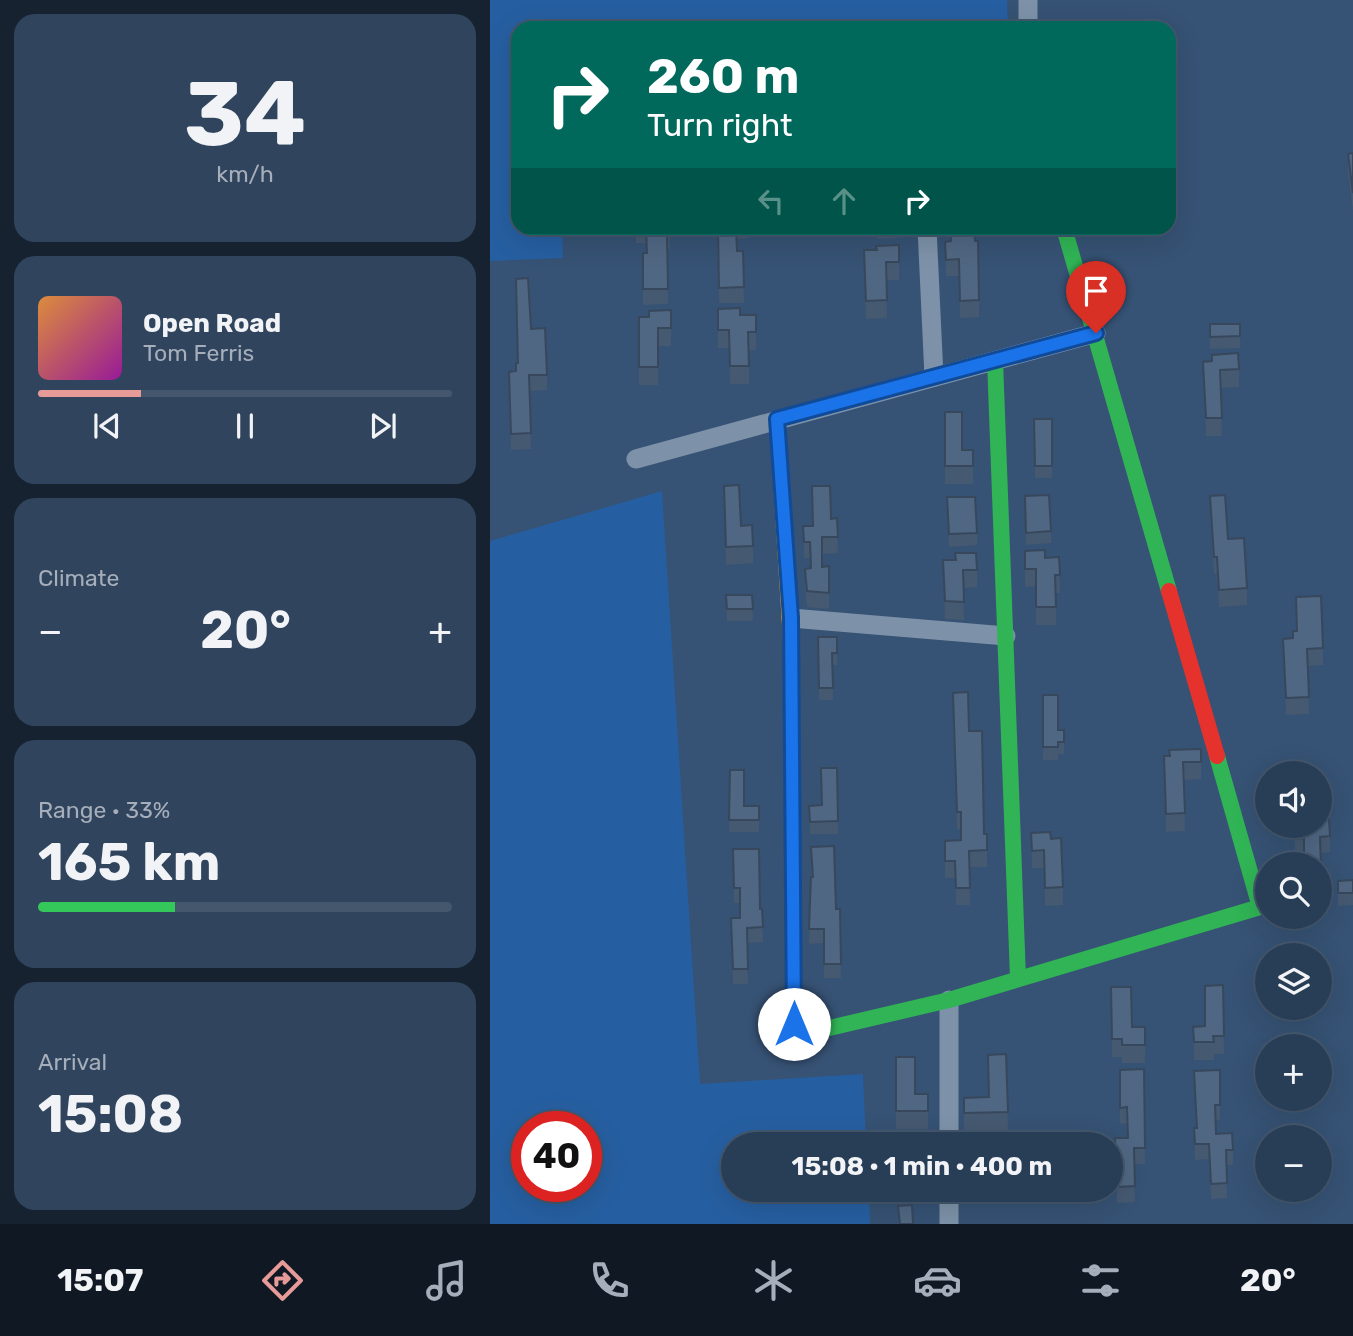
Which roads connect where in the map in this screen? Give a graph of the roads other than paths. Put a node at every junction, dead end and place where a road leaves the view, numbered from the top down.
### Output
1 (1028, 0) edge
2 (1028, 21) edge
3 (927, 235) edge
4 (1066, 235) edge
5 (1096, 333) junction
6 (995, 360) junction
7 (934, 377) junction
8 (777, 419) junction
9 (636, 459) dead end
10 (791, 618) junction
11 (1006, 636) junction
12 (1018, 978) junction
13 (949, 999) junction
14 (949, 1132) edge
15 (949, 1202) edge
16 (949, 1224) edge

1 - 2 street
3 - 7 street
4 - 5 street
5 - 6 street
5 - 12 street
6 - 7 street
6 - 11 street
7 - 8 street
8 - 9 street
8 - 10 street
10 - 11 street
10 - 13 street
11 - 12 street
12 - 13 street
13 - 14 street
15 - 16 street

